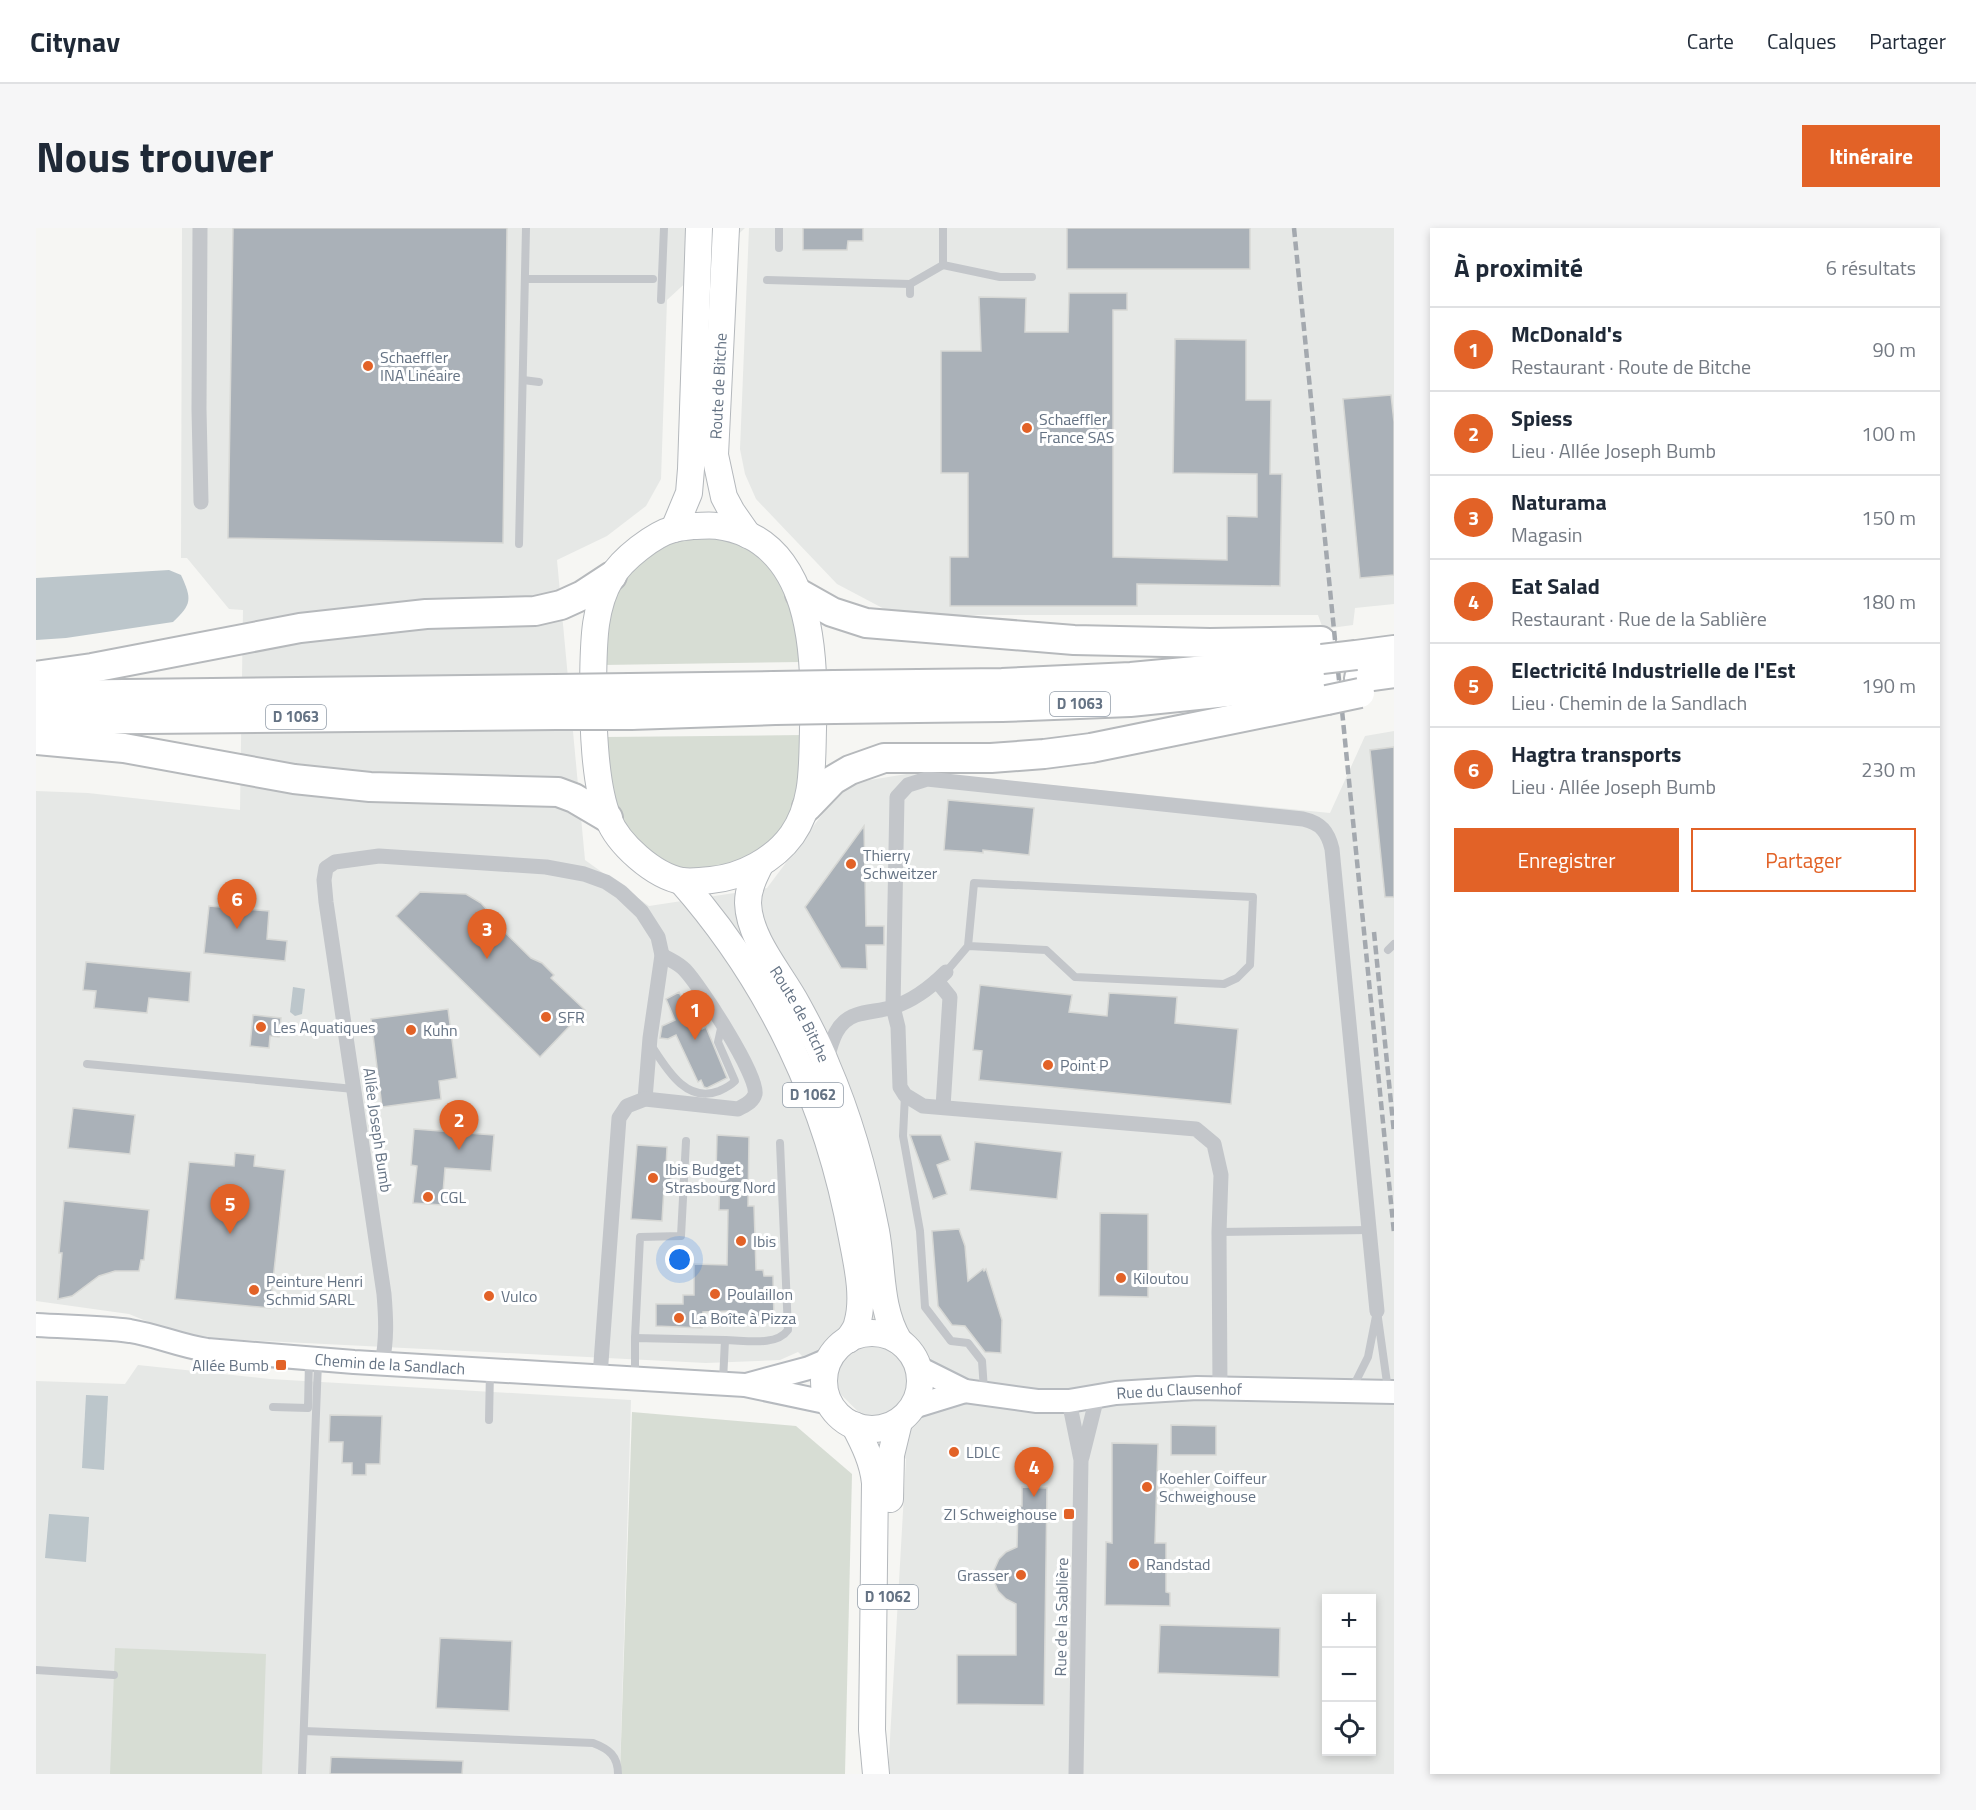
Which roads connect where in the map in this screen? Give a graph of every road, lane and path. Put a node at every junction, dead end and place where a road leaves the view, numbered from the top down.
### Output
1 (200, 228) edge
2 (526, 228) edge
3 (664, 228) edge
4 (699, 228) edge
5 (726, 228) edge
6 (779, 228) edge
7 (943, 228) edge
8 (779, 248) dead end
9 (943, 265) junction
10 (1032, 277) dead end
11 (526, 279) junction
12 (653, 279) dead end
13 (767, 280) dead end
14 (910, 284) junction
15 (910, 294) dead end
16 (661, 300) dead end
17 (523, 380) junction
18 (538, 382) dead end
19 (201, 502) dead end
20 (674, 529) junction
21 (748, 535) junction
22 (519, 544) dead end
23 (612, 576) junction
24 (800, 594) junction
25 (1373, 664) edge
26 (1324, 671) junction
27 (36, 676) edge
28 (36, 695) edge
29 (556, 702) junction
30 (36, 720) edge
31 (36, 740) edge
32 (807, 807) junction
33 (608, 818) junction
34 (760, 865) junction
35 (681, 881) junction
36 (968, 946) junction
37 (662, 955) junction
38 (942, 976) junction
39 (893, 1007) junction
40 (722, 1024) junction
41 (650, 1044) junction
42 (826, 1063) junction
43 (87, 1064) dead end
44 (354, 1089) junction
45 (905, 1095) junction
46 (645, 1099) junction
47 (943, 1107) junction
48 (686, 1141) dead end
49 (780, 1143) dead end
50 (1370, 1230) junction
51 (1219, 1232) junction
52 (1377, 1311) junction
53 (36, 1324) edge
54 (635, 1338) junction
55 (725, 1340) junction
56 (848, 1340) junction
57 (899, 1341) junction
58 (313, 1357) junction
59 (830, 1359) junction
60 (382, 1363) junction
61 (919, 1368) junction
62 (490, 1370) junction
63 (600, 1376) junction
64 (635, 1378) junction
65 (734, 1385) junction
66 (1220, 1388) junction
67 (974, 1392) junction
68 (1350, 1392) junction
69 (1391, 1392) edge
70 (1097, 1397) junction
71 (1069, 1401) junction
72 (830, 1403) junction
73 (273, 1407) dead end
74 (906, 1414) junction
75 (489, 1420) dead end
76 (854, 1425) junction
77 (1081, 1460) junction
78 (36, 1670) edge
79 (114, 1675) dead end
80 (304, 1731) junction
81 (876, 1773) edge
82 (302, 1774) edge
83 (618, 1774) edge
84 (1076, 1774) edge

1 - 19 street
2 - 11 lane
3 - 16 lane
4 - 20 main road, Route de Bitche
5 - 21 main road, Route de Bitche
6 - 8 lane
7 - 9 lane
9 - 10 lane
9 - 14 lane
11 - 12 lane
11 - 17 lane
13 - 14 lane
14 - 15 lane
17 - 18 lane
17 - 22 lane
20 - 21 main road
20 - 23 main road
21 - 24 main road
23 - 27 highway
23 - 33 main road
24 - 26 highway
24 - 32 main road
25 - 26 highway, D 1063, bridge
25 - 26 highway, bridge
26 - 29 highway, D 1063, bridge
26 - 32 highway
28 - 29 highway, D 1063
29 - 30 highway, D 1063
31 - 33 highway
32 - 34 main road
33 - 35 main road
34 - 35 main road
34 - 42 main road, Route de Bitche / D 1062
35 - 56 main road, Route de Bitche / D 1062
36 - 36 lane
36 - 38 lane
37 - 40 street
37 - 41 street
37 - 44 street, Allée Joseph Bumb
38 - 39 street
38 - 47 street
39 - 42 street
39 - 45 street
39 - 50 street
40 - 41 lane
40 - 46 street
41 - 46 street
42 - 57 main road, Route de Bitche / D 1062
43 - 44 lane
44 - 60 street, Allée Joseph Bumb
45 - 47 street
45 - 67 lane
46 - 63 street
47 - 51 street
48 - 54 lane
49 - 55 lane
50 - 51 lane
50 - 52 street
51 - 66 street
52 - 68 lane
52 - 69 lane
53 - 58 street, Chemin de la Sandlach
54 - 55 lane
54 - 64 lane
55 - 65 lane
56 - 57 main road
56 - 59 main road
57 - 61 main road
58 - 60 street, Chemin de la Sandlach
58 - 73 lane
58 - 80 lane
59 - 65 street, Chemin de la Sandlach
59 - 72 main road
60 - 62 street, Chemin de la Sandlach
61 - 67 street, Rue du Clausenhof
61 - 74 main road
62 - 63 street, Chemin de la Sandlach
62 - 75 lane
63 - 64 street, Chemin de la Sandlach
64 - 65 street, Chemin de la Sandlach
65 - 72 street, Chemin de la Sandlach
66 - 68 street, Rue du Clausenhof
66 - 70 street, Rue du Clausenhof
67 - 71 street, Rue du Clausenhof
67 - 74 street, Rue du Clausenhof
68 - 69 street, Rue du Clausenhof
70 - 71 street, Rue du Clausenhof
70 - 77 street, Rue de la Sablière
71 - 77 street, Rue de la Sablière
72 - 76 main road
74 - 76 main road
74 - 81 main road, D 1062
76 - 81 main road, D 1062
77 - 84 street, Rue de la Sablière
78 - 79 lane
80 - 82 lane
80 - 83 lane

